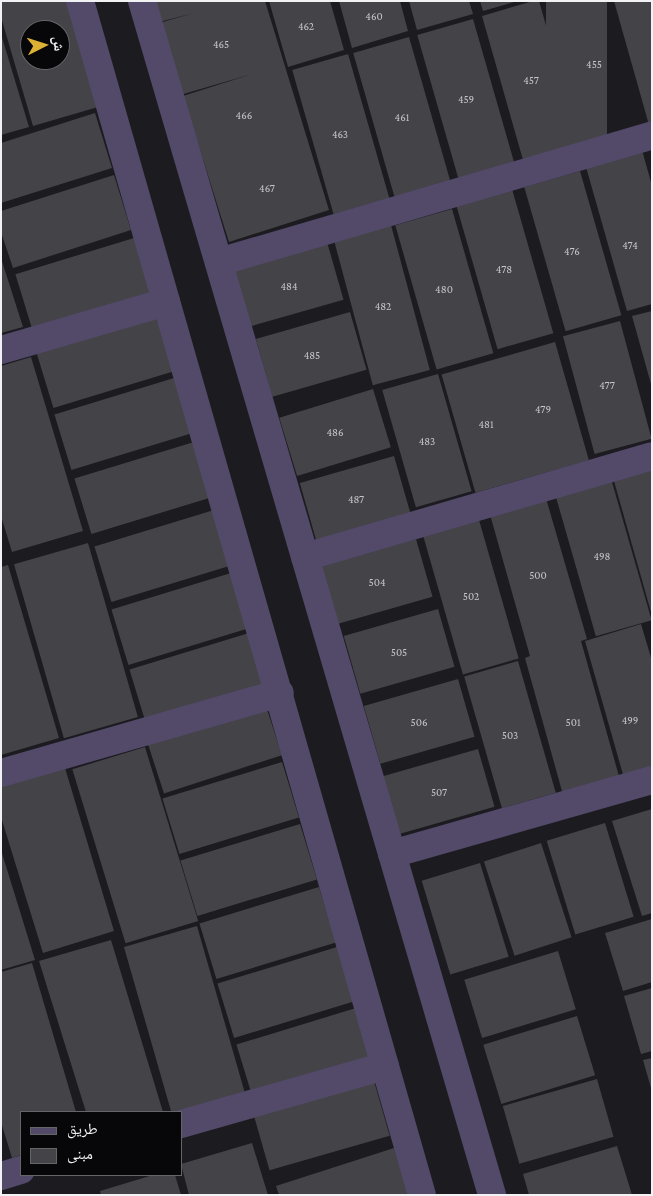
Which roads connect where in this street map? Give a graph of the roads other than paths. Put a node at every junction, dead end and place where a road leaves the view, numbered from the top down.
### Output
1 (80, 1) edge
2 (142, 1) edge
3 (652, 135) edge
4 (219, 262) junction
5 (166, 302) junction
6 (1, 350) edge
7 (652, 456) edge
8 (305, 557) junction
9 (280, 693) junction
10 (1, 773) edge
11 (652, 780) edge
12 (392, 854) junction
13 (385, 1066) junction
14 (182, 1124) edge
15 (20, 1170) edge
16 (1, 1176) edge
17 (422, 1195) edge
18 (492, 1195) edge

1 - 5 street
2 - 4 street
3 - 4 street
4 - 8 street
5 - 6 street
5 - 9 street
7 - 8 street
8 - 12 street
9 - 10 street
9 - 13 street
11 - 12 street
12 - 18 street
13 - 14 street
13 - 17 street
15 - 16 street

